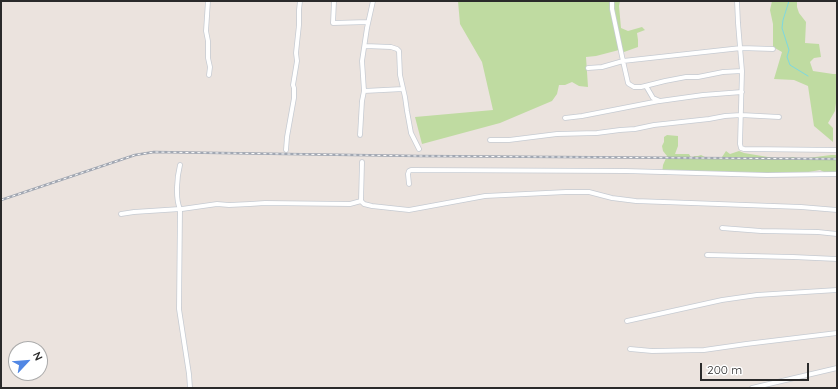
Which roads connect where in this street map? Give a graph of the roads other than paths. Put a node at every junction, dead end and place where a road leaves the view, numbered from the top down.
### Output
1 (208, 1) edge
2 (300, 1) edge
3 (334, 1) edge
4 (373, 1) edge
5 (612, 1) edge
6 (737, 1) edge
7 (368, 22) junction
8 (365, 46) junction
9 (741, 48) junction
10 (773, 49) dead end
11 (623, 61) junction
12 (588, 68) dead end
13 (742, 71) junction
14 (209, 75) dead end
15 (646, 86) junction
16 (403, 89) junction
17 (364, 92) junction
18 (742, 92) junction
19 (660, 101) junction
20 (741, 115) junction
21 (779, 117) dead end
22 (565, 118) dead end
23 (360, 135) dead end
24 (490, 140) dead end
25 (419, 149) dead end
26 (286, 150) dead end
27 (837, 150) edge
28 (362, 162) dead end
29 (180, 165) dead end
30 (837, 174) edge
31 (409, 184) dead end
32 (361, 201) junction
33 (180, 209) junction
34 (837, 210) edge
35 (121, 214) dead end
36 (722, 228) dead end
37 (837, 234) edge
38 (707, 255) dead end
39 (837, 259) edge
40 (837, 290) edge
41 (627, 321) dead end
42 (837, 333) edge
43 (630, 349) dead end
44 (837, 368) edge
45 (190, 388) edge
46 (752, 388) edge

1 - 14 street
2 - 26 street
3 - 7 street
4 - 7 street
5 - 11 street
6 - 9 street
7 - 8 street
8 - 16 street
8 - 17 street
9 - 10 street
9 - 11 street
9 - 13 street
11 - 12 street
11 - 15 street
13 - 15 street
13 - 18 street
15 - 19 street
16 - 17 street
16 - 25 street
17 - 23 street
18 - 19 street
18 - 20 street
19 - 22 street
20 - 21 street
20 - 24 street
20 - 27 street
28 - 32 street
29 - 33 street
30 - 31 street
32 - 33 street
32 - 34 street
33 - 35 street
33 - 45 street
36 - 37 street
38 - 39 street
40 - 41 street
42 - 43 street
44 - 46 street

